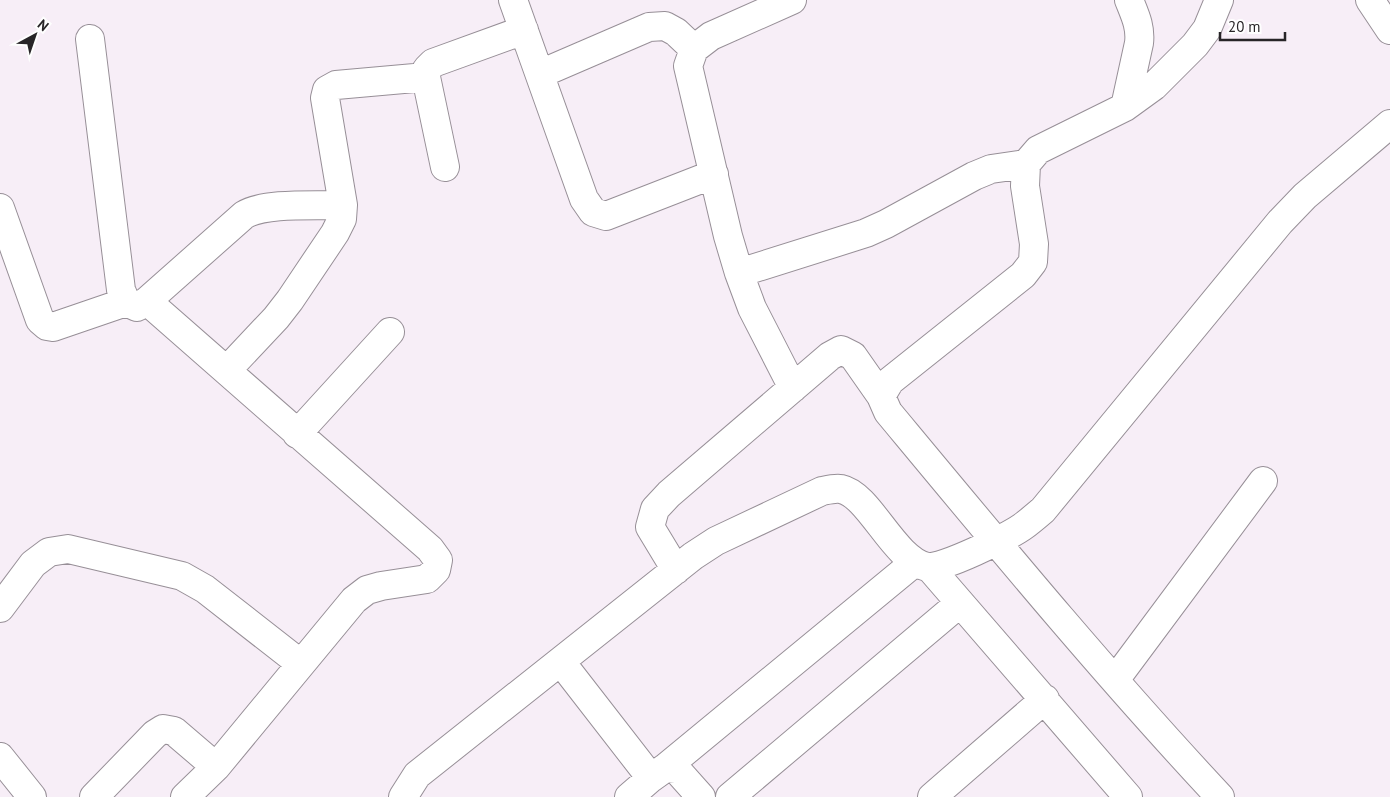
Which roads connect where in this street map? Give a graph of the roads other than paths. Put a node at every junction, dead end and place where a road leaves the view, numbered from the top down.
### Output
1 (513, 0) edge
2 (792, 0) edge
3 (1129, 0) edge
4 (1219, 0) edge
5 (1370, 0) edge
6 (524, 30) junction
7 (1390, 30) edge
8 (90, 39) dead end
9 (694, 49) junction
10 (540, 74) junction
11 (426, 77) junction
12 (1126, 107) junction
13 (1390, 124) edge
14 (1026, 164) junction
15 (445, 167) dead end
16 (714, 174) junction
17 (343, 205) junction
18 (0, 208) edge
19 (739, 273) junction
20 (137, 302) junction
21 (390, 332) dead end
22 (227, 370) junction
23 (793, 388) junction
24 (881, 396) junction
25 (297, 434) junction
26 (1263, 482) dead end
27 (996, 542) junction
28 (922, 565) junction
29 (676, 570) junction
30 (960, 603) junction
31 (0, 608) edge
32 (561, 662) junction
33 (301, 664) junction
34 (1115, 680) junction
35 (1045, 699) junction
36 (0, 757) edge
37 (216, 767) junction
38 (658, 773) junction
39 (32, 797) edge
40 (94, 797) edge
41 (185, 797) edge
42 (403, 797) edge
43 (629, 797) edge
44 (701, 797) edge
45 (730, 797) edge
46 (932, 797) edge
47 (1128, 797) edge
48 (1220, 797) edge

1 - 6 street
2 - 9 street
3 - 12 street
4 - 12 street
5 - 7 street
6 - 10 street
6 - 11 street
8 - 20 street
9 - 10 street
9 - 16 street
10 - 16 street
11 - 15 street
11 - 17 street
12 - 14 street
13 - 27 street
14 - 19 street
14 - 24 street
16 - 19 street
17 - 20 street
17 - 22 street
18 - 20 street
19 - 23 street
20 - 22 street
21 - 25 street
22 - 25 street
23 - 24 street
23 - 29 street
24 - 27 street
25 - 33 street
26 - 34 street
27 - 28 street
27 - 34 street
28 - 29 street
28 - 30 street
28 - 38 street
29 - 32 street
30 - 35 street
30 - 45 street
31 - 33 street
32 - 38 street
32 - 42 street
33 - 37 street
34 - 48 street
35 - 46 street
35 - 47 street
36 - 39 street
37 - 40 street
37 - 41 street
38 - 43 street
38 - 44 street

